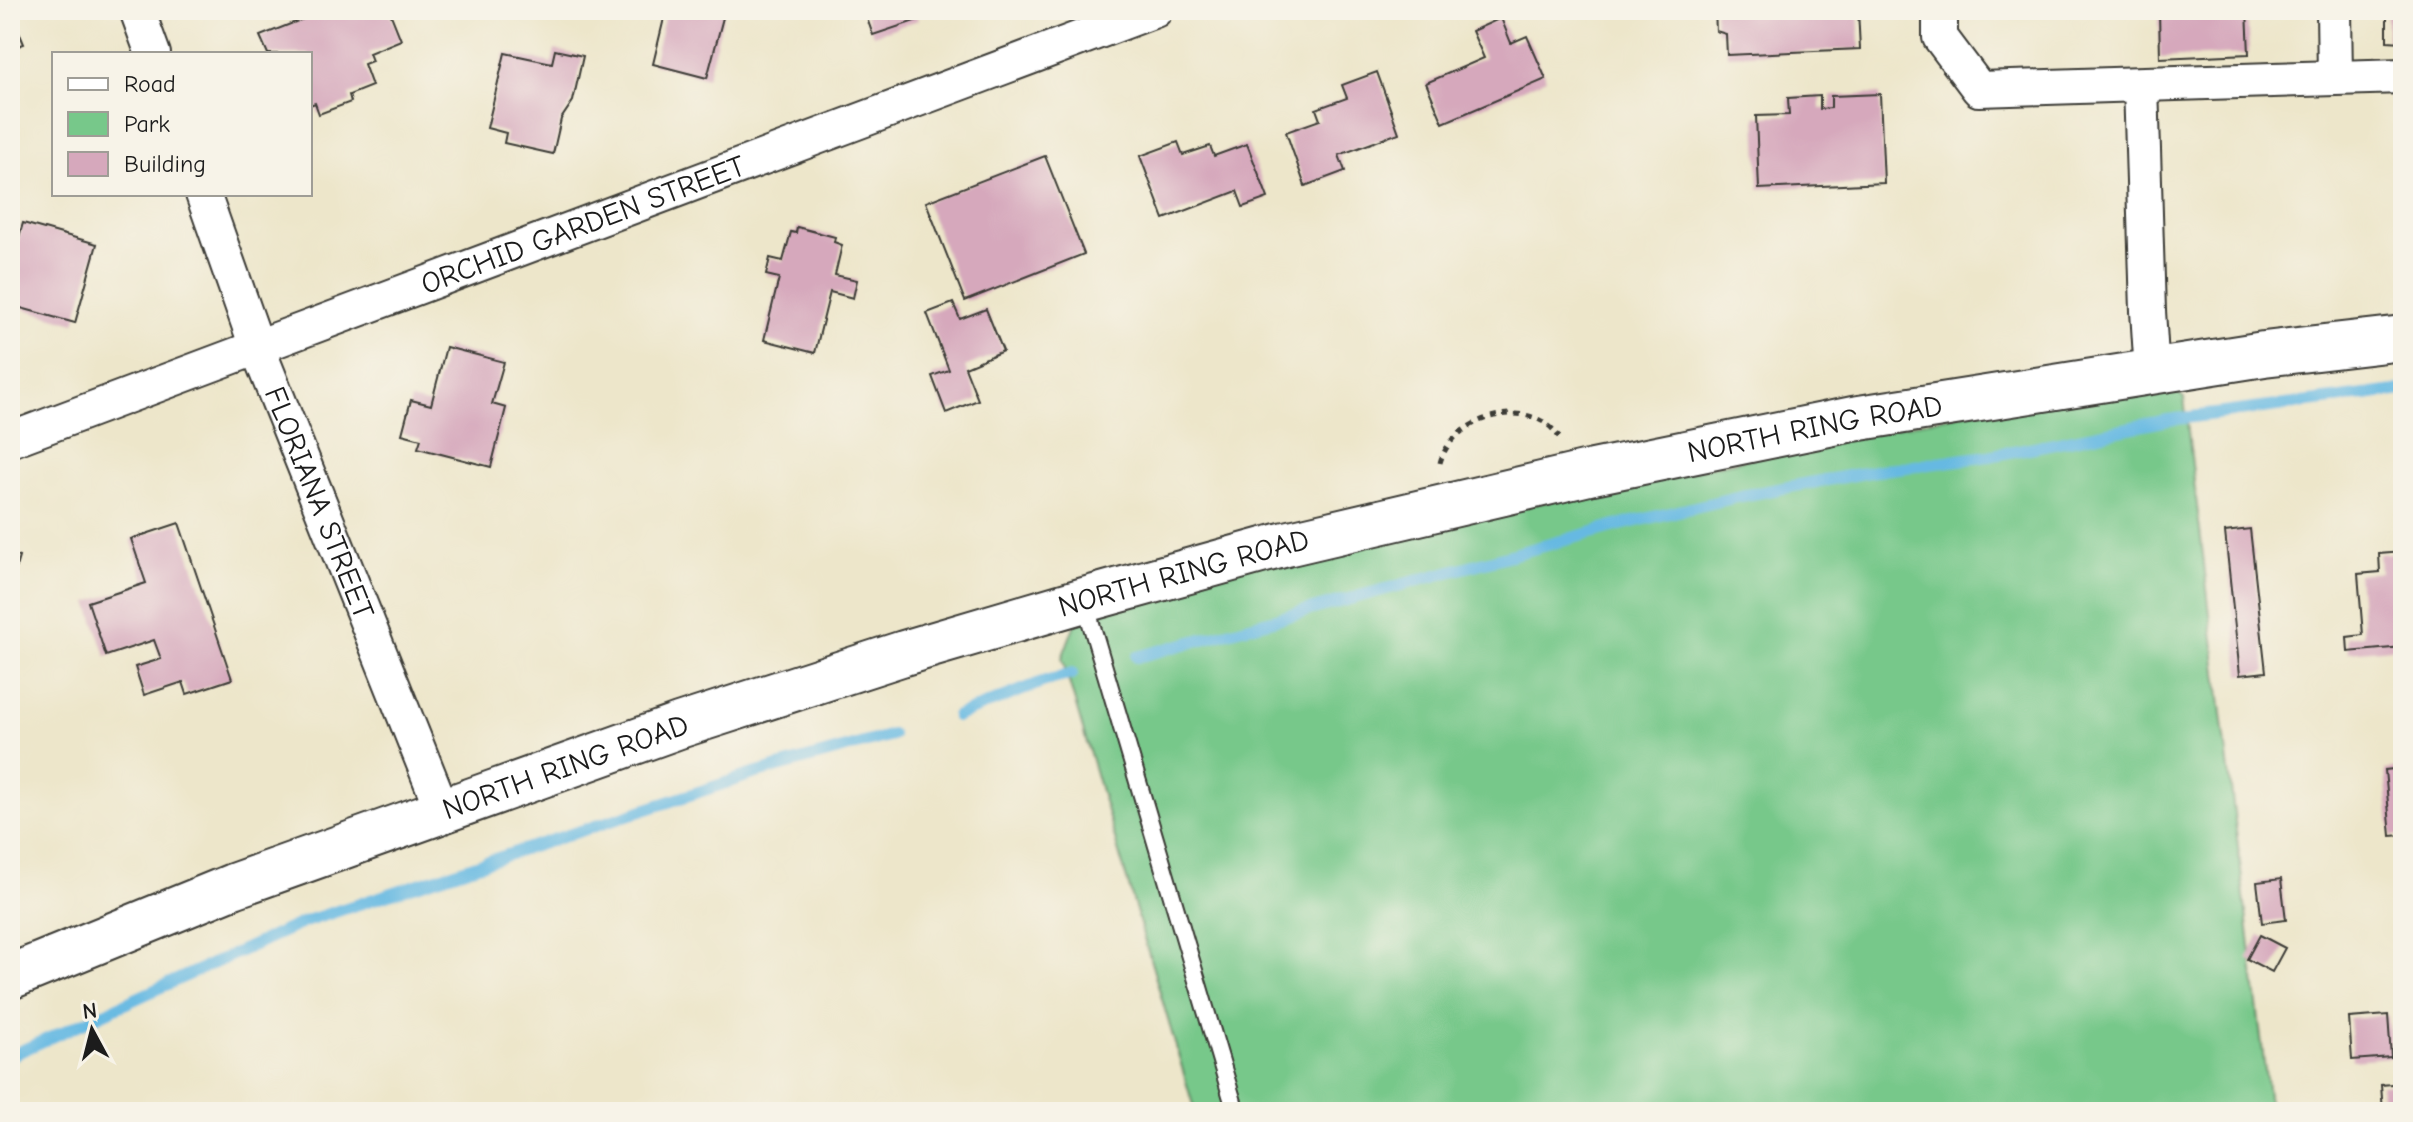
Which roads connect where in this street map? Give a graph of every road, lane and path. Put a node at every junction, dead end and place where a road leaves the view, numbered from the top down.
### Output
1 (137, 10) edge
2 (1155, 10) edge
3 (2334, 10) edge
4 (1940, 24) edge
5 (152, 52) edge
6 (2403, 76) edge
7 (2335, 77) junction
8 (2141, 85) junction
9 (204, 196) edge
10 (2403, 338) edge
11 (257, 347) junction
12 (2152, 373) junction
13 (1560, 439) dead end
14 (10, 440) edge
15 (1438, 469) dead end
16 (1084, 600) junction
17 (442, 809) junction
18 (10, 977) edge
19 (1236, 1112) edge

1 - 5 street
2 - 11 street, ORCHID GARDEN STREET
3 - 7 street
4 - 8 street
6 - 7 street
7 - 8 street
8 - 12 street
9 - 11 street, FLORIANA STREET
10 - 12 main road, NORTH RING ROAD
11 - 14 street, ORCHID GARDEN STREET
11 - 17 street, FLORIANA STREET
12 - 16 main road, NORTH RING ROAD
13 - 15 path
16 - 17 main road, NORTH RING ROAD
16 - 19 lane
17 - 18 main road, NORTH RING ROAD

